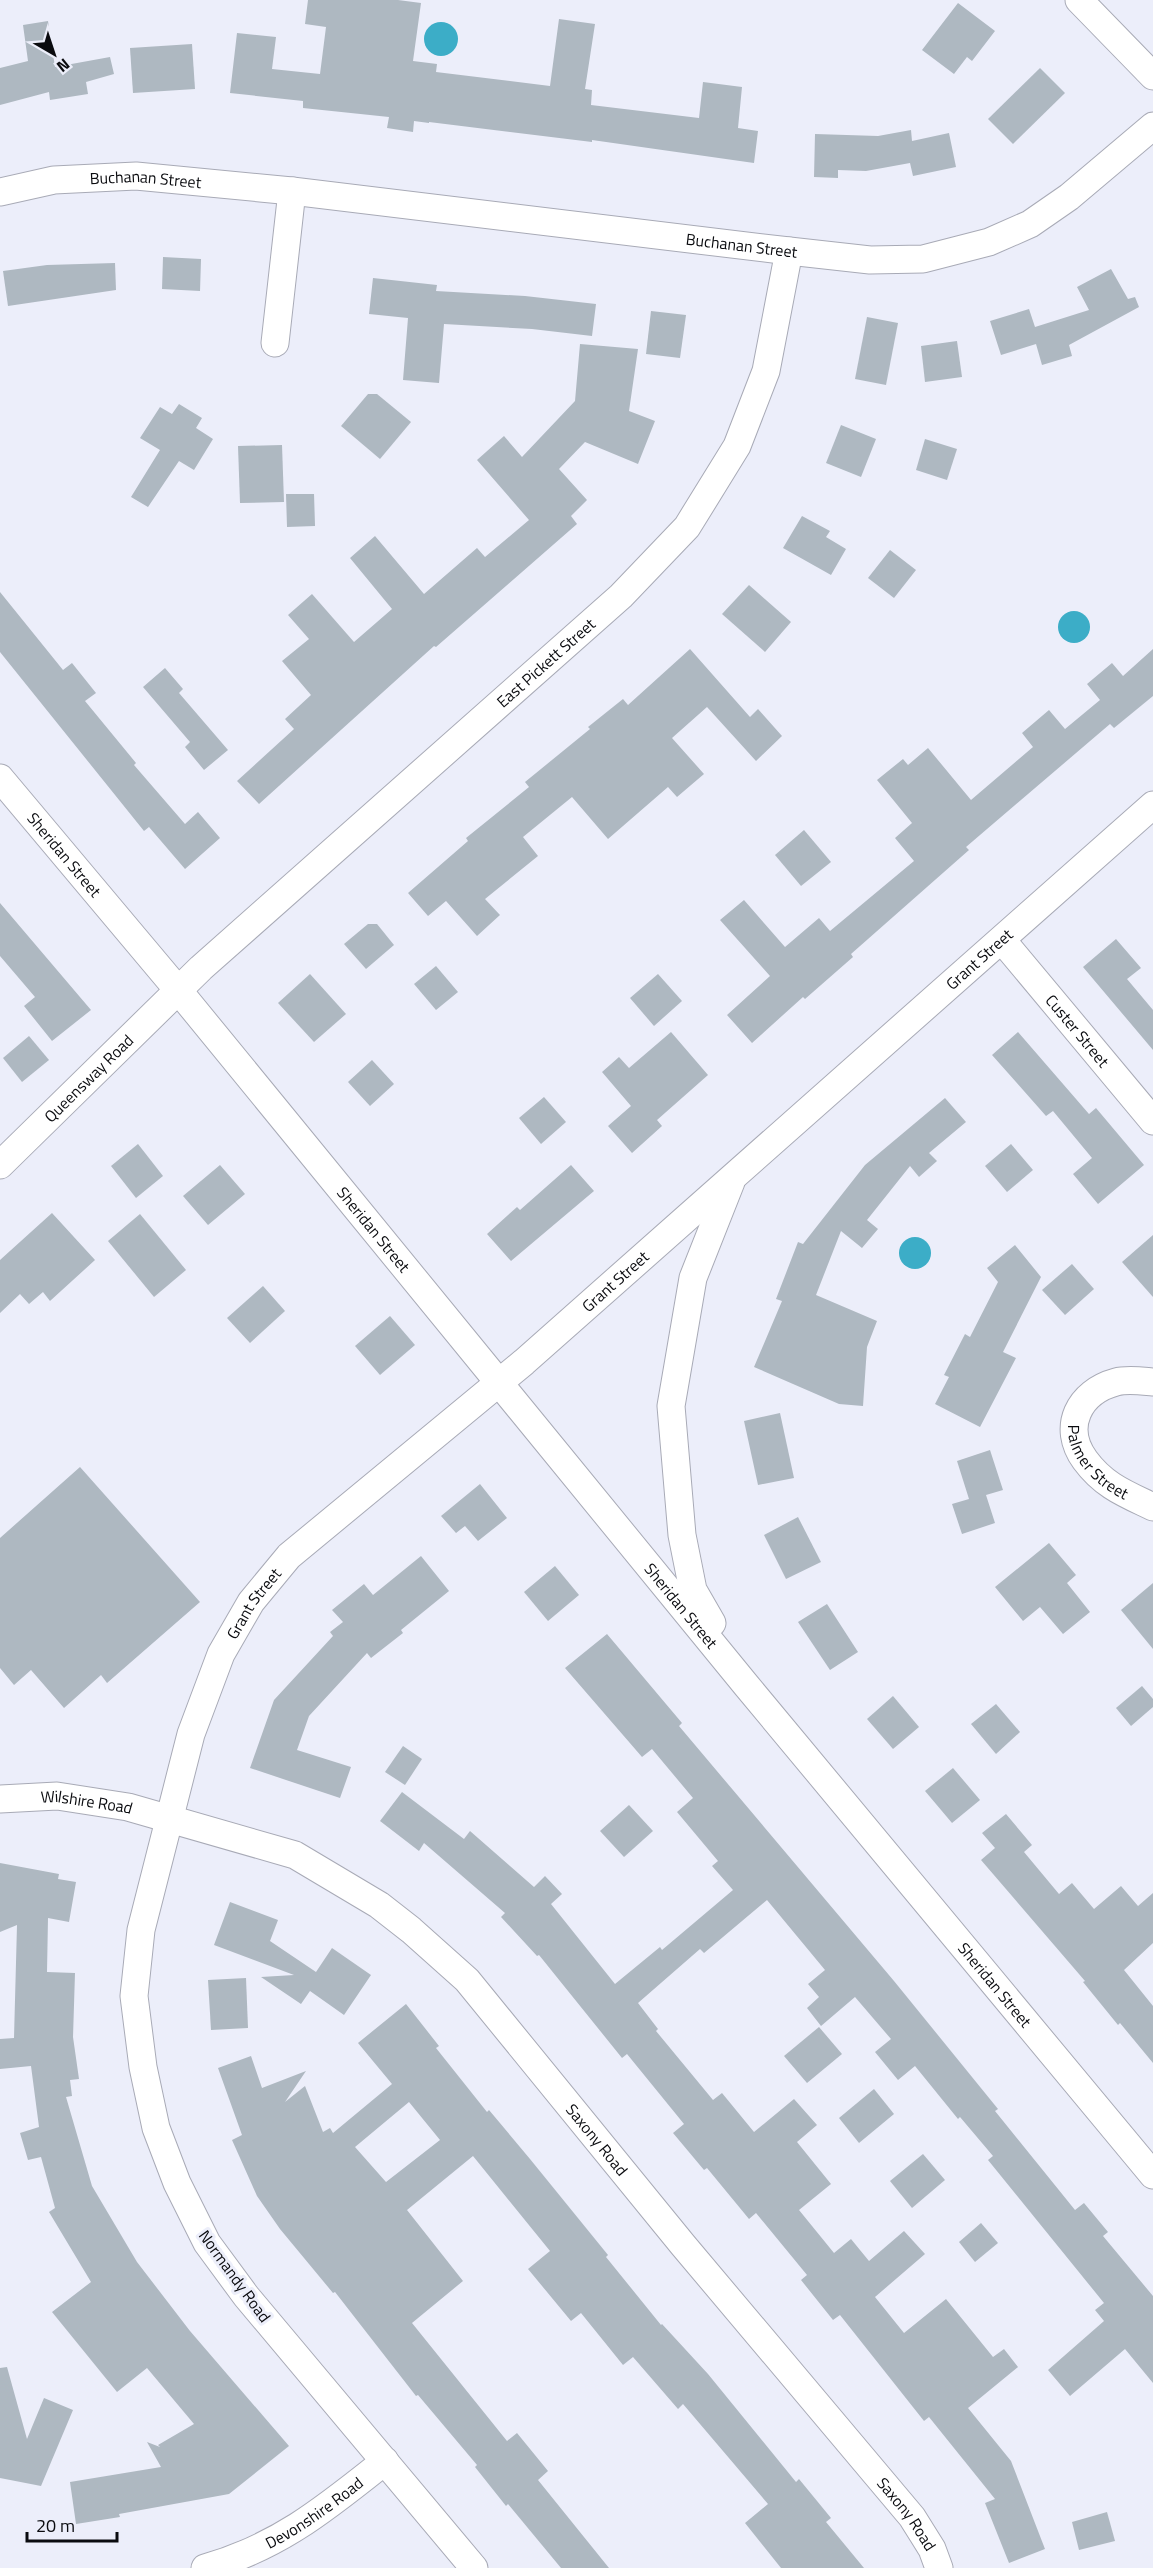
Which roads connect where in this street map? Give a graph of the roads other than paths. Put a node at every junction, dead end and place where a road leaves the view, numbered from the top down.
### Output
1 (1079, 0) edge
2 (1153, 76) edge
3 (1153, 126) edge
4 (292, 191) junction
5 (0, 192) edge
6 (789, 251) junction
7 (275, 343) dead end
8 (0, 778) edge
9 (1153, 805) edge
10 (1002, 940) junction
11 (178, 990) junction
12 (1153, 1121) edge
13 (0, 1165) edge
14 (733, 1176) junction
15 (1153, 1382) edge
16 (500, 1383) junction
17 (1153, 1507) edge
18 (746, 1685) junction
19 (0, 1799) edge
20 (170, 1818) junction
21 (1153, 2175) edge
22 (385, 2461) junction
23 (205, 2568) edge
24 (474, 2568) edge
25 (939, 2568) edge

1 - 2 street
3 - 6 street, Buchanan Street
4 - 5 street, Buchanan Street
4 - 6 street, Buchanan Street
4 - 7 street
6 - 11 street, East Pickett Street
8 - 11 street, Sheridan Street
9 - 10 street, Grant Street
10 - 12 street, Custer Street
10 - 14 street, Grant Street
11 - 13 street, Queensway Road
11 - 16 street, Sheridan Street
14 - 16 street, Grant Street
14 - 18 street, Sheridan Street
15 - 17 street, Palmer Street
16 - 18 street, Sheridan Street
16 - 20 street, Grant Street
18 - 21 street, Sheridan Street
19 - 20 street, Wilshire Road
20 - 22 street, Normandy Road
20 - 25 street, Saxony Road
22 - 23 street, Devonshire Road
22 - 24 street, Normandy Road

